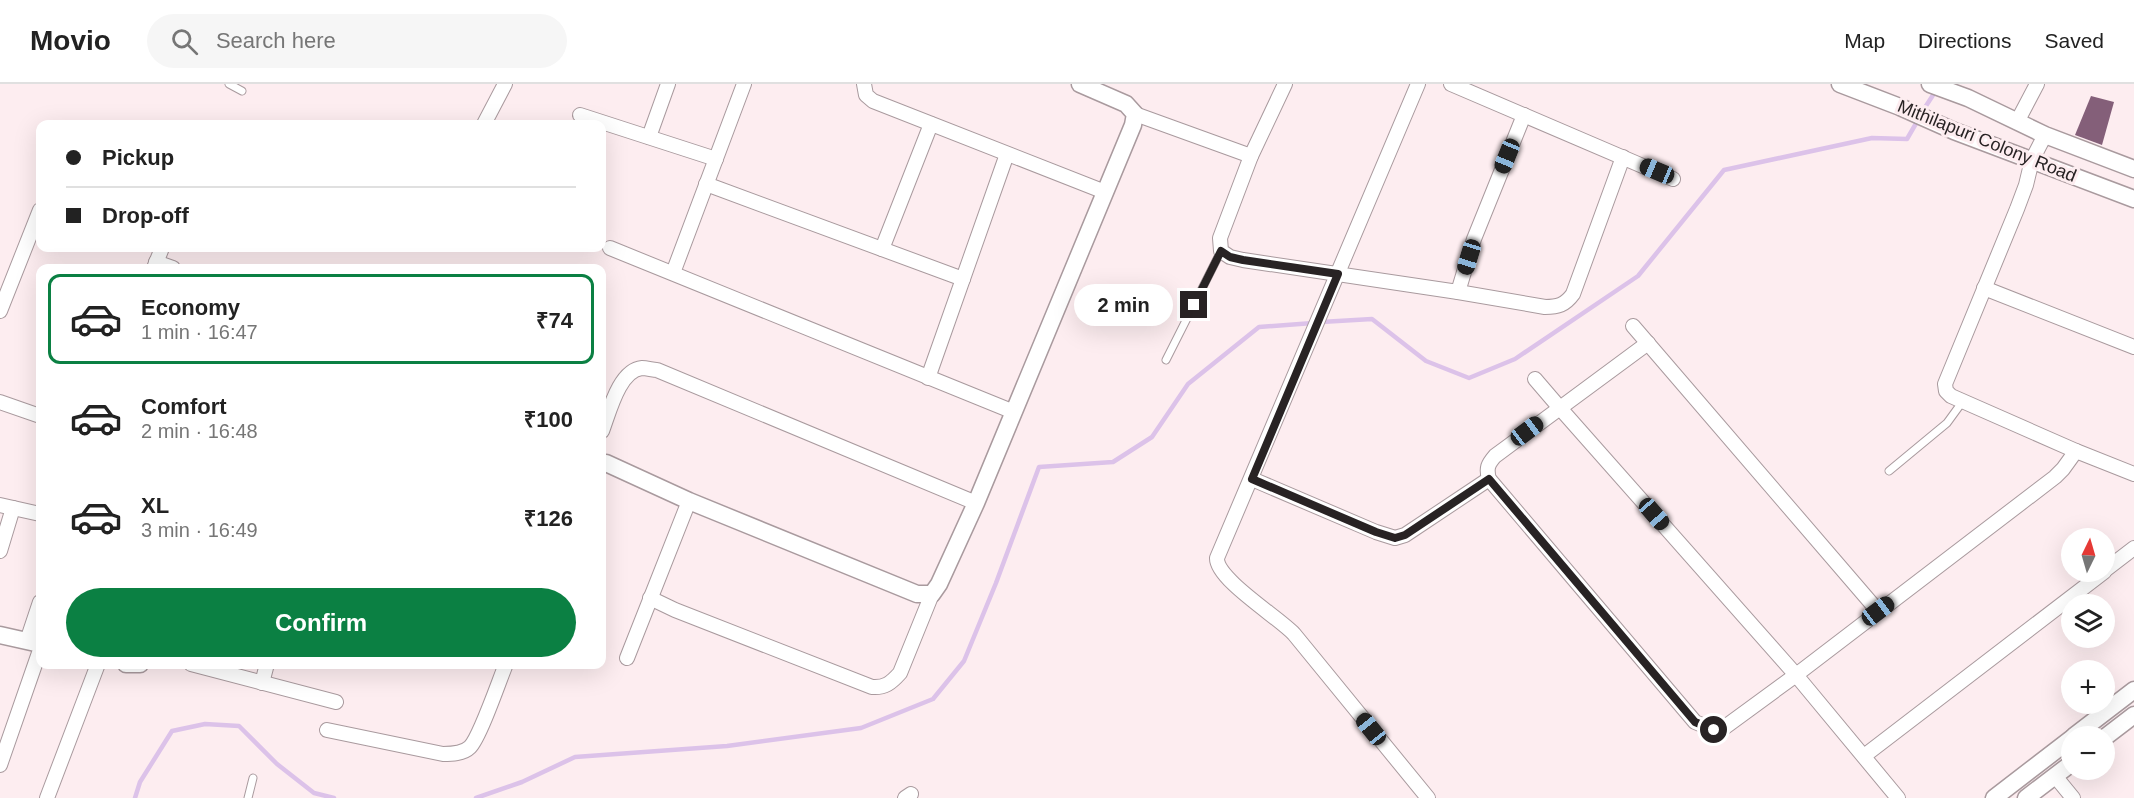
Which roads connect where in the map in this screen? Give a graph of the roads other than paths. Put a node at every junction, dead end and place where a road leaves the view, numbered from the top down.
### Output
1 (229, 84) edge
2 (505, 84) edge
3 (668, 84) edge
4 (744, 84) edge
5 (864, 84) edge
6 (1080, 84) edge
7 (1285, 84) edge
8 (1418, 84) edge
9 (1451, 84) edge
10 (1840, 84) edge
11 (1930, 84) edge
12 (2037, 84) edge
13 (242, 91) dead end
14 (1135, 114) junction
15 (580, 115) dead end
16 (1524, 115) junction
17 (486, 120) edge
18 (596, 120) edge
19 (2017, 122) junction
20 (606, 123) edge
21 (931, 124) junction
22 (2045, 135) junction
23 (649, 137) junction
24 (1007, 154) junction
25 (1251, 156) junction
26 (1623, 157) junction
27 (716, 159) junction
28 (2031, 160) junction
29 (2134, 170) edge
30 (1673, 179) dead end
31 (706, 184) junction
32 (1105, 192) junction
33 (2134, 199) edge
34 (36, 220) edge
35 (610, 248) dead end
36 (882, 249) junction
37 (1221, 251) junction
38 (673, 273) junction
39 (1338, 274) junction
40 (963, 279) junction
41 (1984, 288) junction
42 (1458, 292) junction
43 (0, 312) edge
44 (1633, 326) dead end
45 (1648, 343) junction
46 (2134, 347) edge
47 (1166, 360) dead end
48 (928, 378) junction
49 (1535, 379) dead end
50 (1963, 401) junction
51 (0, 402) edge
52 (1559, 407) junction
53 (1014, 412) junction
54 (36, 415) edge
55 (606, 421) edge
56 (2076, 451) junction
57 (606, 463) edge
58 (1889, 471) dead end
59 (2134, 474) edge
60 (1252, 479) junction
61 (1489, 479) junction
62 (689, 501) junction
63 (976, 503) junction
64 (7, 506) edge
65 (36, 513) edge
66 (2134, 548) edge
67 (0, 551) edge
68 (2115, 563) edge
69 (2090, 582) edge
70 (932, 594) junction
71 (650, 598) junction
72 (1878, 611) junction
73 (0, 635) edge
74 (36, 645) edge
75 (627, 658) dead end
76 (96, 669) edge
77 (210, 669) edge
78 (266, 669) edge
79 (504, 669) edge
80 (1796, 675) junction
81 (262, 683) junction
82 (2134, 690) edge
83 (336, 702) dead end
84 (2134, 714) edge
85 (2087, 726) edge
86 (2115, 729) edge
87 (327, 730) dead end
88 (2061, 746) edge
89 (1864, 756) junction
90 (0, 765) edge
91 (2061, 772) edge
92 (2055, 776) junction
93 (253, 778) dead end
94 (47, 798) edge
95 (248, 798) edge
96 (1428, 798) edge
97 (1898, 798) edge
98 (1994, 798) edge
99 (2026, 798) edge
100 (2073, 798) edge

1 - 13 lane
2 - 17 street
3 - 23 street
4 - 27 street
5 - 21 street
6 - 14 street
7 - 25 street
8 - 39 street
9 - 16 street
10 - 28 street, Mithilapuri Colony Road
11 - 19 street, Mithilapuri Colony Road
12 - 19 street
14 - 25 street
14 - 32 street
15 - 18 street
16 - 26 street
16 - 42 street
19 - 22 street, Mithilapuri Colony Road
20 - 23 street
21 - 24 street
21 - 36 street
22 - 28 street
22 - 29 street, Mithilapuri Colony Road
23 - 27 street
24 - 32 street
24 - 40 street
25 - 37 street
26 - 30 street
26 - 42 street
27 - 31 street
28 - 33 street, Mithilapuri Colony Road
28 - 41 street
31 - 36 street
31 - 38 street
32 - 53 street
34 - 43 street
35 - 38 street
36 - 40 street
37 - 39 street
37 - 47 lane
38 - 48 street
39 - 42 street
39 - 60 street
40 - 48 street
41 - 46 street
41 - 50 street
44 - 45 street
45 - 52 street
45 - 72 street
48 - 53 street
49 - 52 street
50 - 56 street
50 - 58 lane
51 - 54 street
52 - 61 street
52 - 80 street
53 - 63 street
55 - 63 street
56 - 59 street
56 - 72 street
57 - 62 street
60 - 61 street
60 - 96 street
61 - 80 street
62 - 70 street
62 - 71 street
63 - 70 street
64 - 65 street
64 - 67 street
66 - 68 street
69 - 89 street
70 - 71 street
71 - 75 street
72 - 80 street
73 - 74 street
74 - 90 street
76 - 94 street
77 - 81 street
78 - 81 street
79 - 87 street
80 - 89 street
81 - 83 street
82 - 85 street
84 - 86 street
88 - 98 street
89 - 97 street
91 - 92 street
92 - 99 street
92 - 100 street
93 - 95 lane

